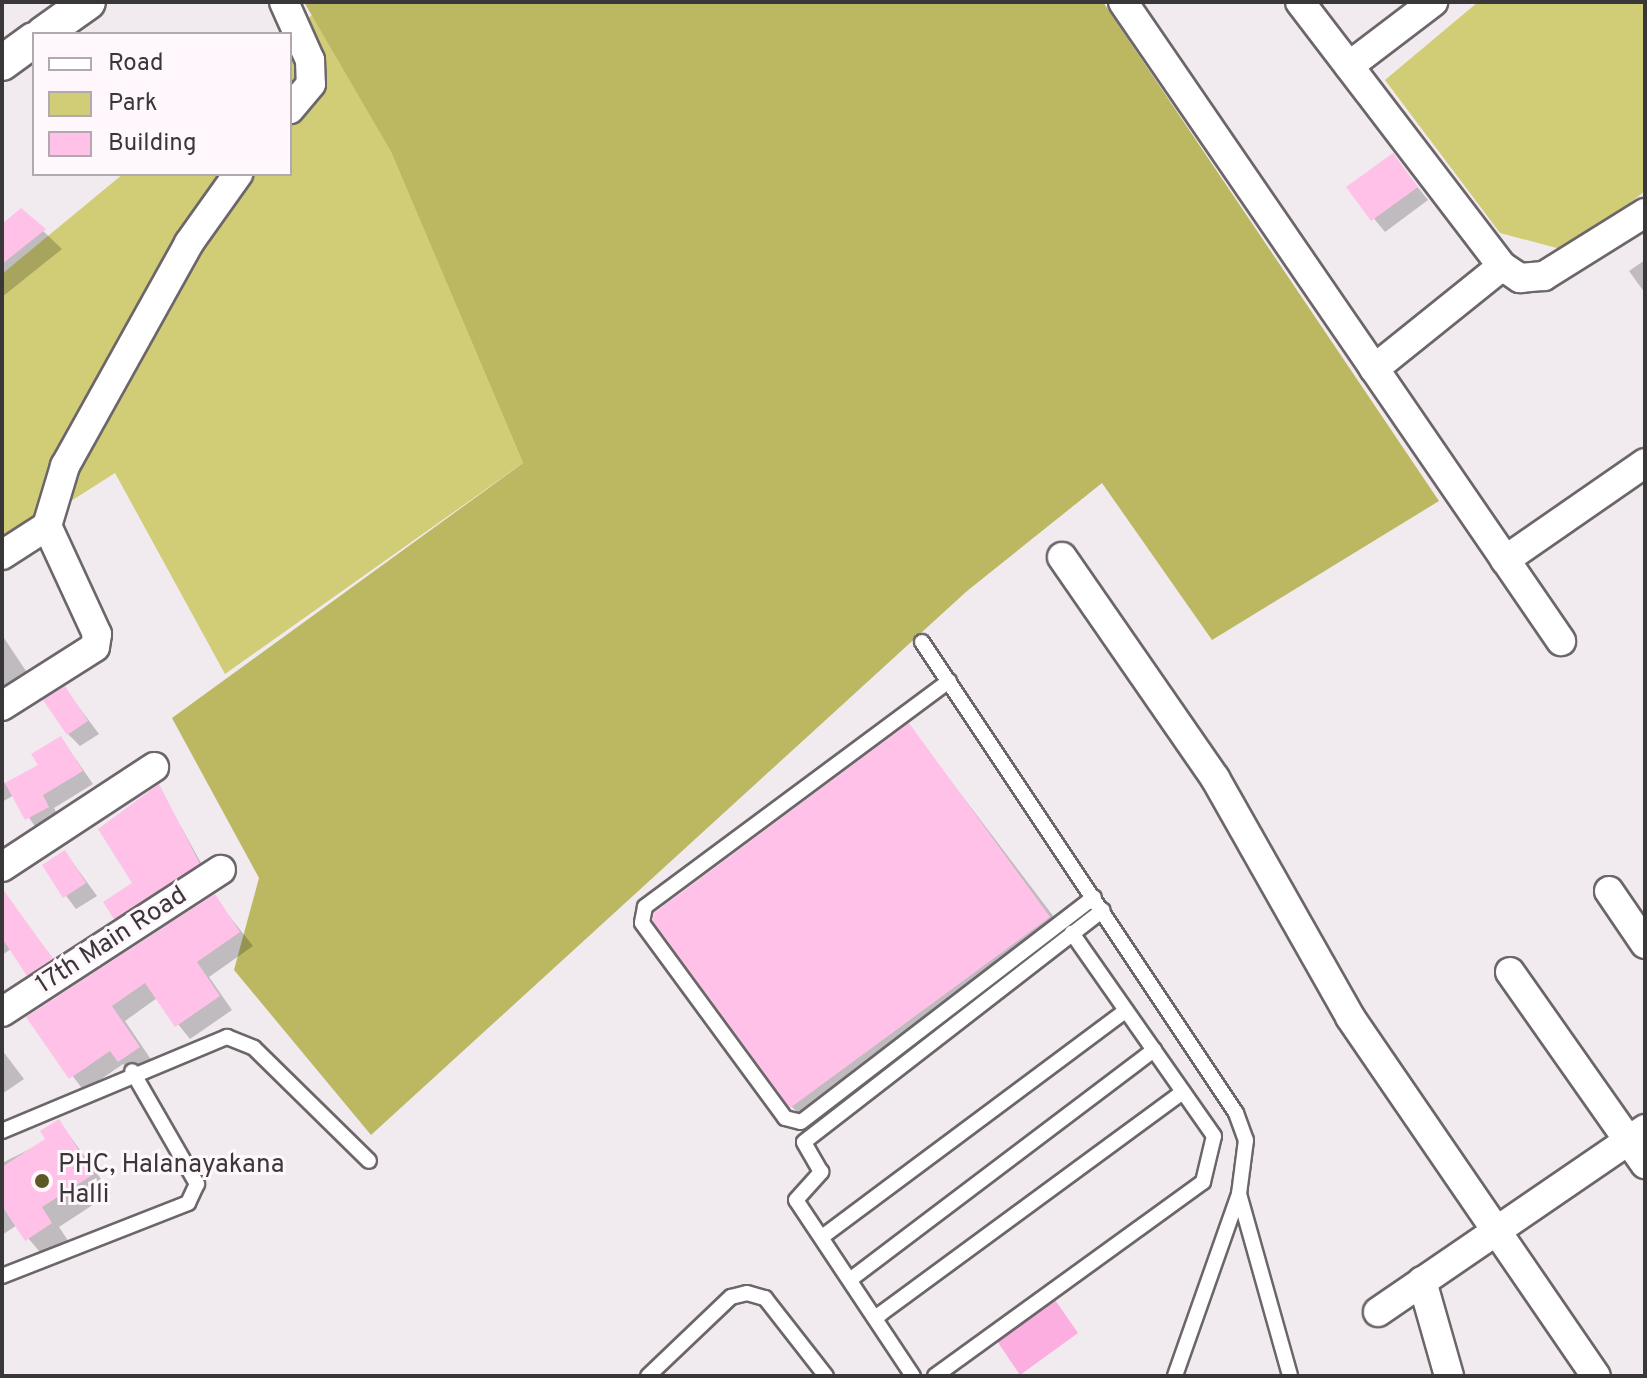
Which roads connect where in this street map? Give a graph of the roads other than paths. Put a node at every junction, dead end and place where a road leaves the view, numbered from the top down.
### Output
1 (88, 2) edge
2 (284, 2) edge
3 (1300, 2) edge
4 (1433, 2) edge
5 (1127, 3) edge
6 (46, 32) edge
7 (32, 41) edge
8 (2, 63) edge
9 (1349, 66) junction
10 (292, 107) edge
11 (237, 176) edge
12 (1645, 213) edge
13 (1502, 266) junction
14 (1374, 369) junction
15 (1645, 463) edge
16 (47, 526) junction
17 (2, 555) edge
18 (1062, 557) dead end
19 (1505, 560) junction
20 (1561, 641) dead end
21 (922, 642) dead end
22 (949, 681) junction
23 (2, 706) edge
24 (154, 767) dead end
25 (2, 867) edge
26 (221, 870) dead end
27 (1609, 891) dead end
28 (1094, 897) junction
29 (1103, 910) junction
30 (1072, 933) junction
31 (1645, 944) edge
32 (1510, 972) dead end
33 (1126, 1010) junction
34 (2, 1012) edge
35 (1154, 1050) junction
36 (132, 1071) junction
37 (1183, 1092) junction
38 (2, 1131) edge
39 (1637, 1135) edge
40 (369, 1161) dead end
41 (1645, 1164) edge
42 (1239, 1194) junction
43 (1495, 1231) junction
44 (822, 1237) junction
45 (2, 1276) edge
46 (851, 1279) junction
47 (1422, 1281) junction
48 (1378, 1312) dead end
49 (875, 1318) junction
50 (648, 1376) edge
51 (826, 1376) edge
52 (913, 1376) edge
53 (935, 1376) edge
54 (1175, 1376) edge
55 (1290, 1376) edge
56 (1449, 1376) edge
57 (1596, 1376) edge

1 - 6 street
2 - 10 street
3 - 9 street
4 - 9 street
5 - 14 street
7 - 8 street
9 - 13 street
11 - 16 street
12 - 13 street
13 - 14 street
14 - 19 street
15 - 19 street
16 - 17 street
16 - 23 street
18 - 43 street
19 - 20 street
21 - 22 lane
22 - 28 lane
22 - 28 lane
24 - 25 street
26 - 34 street, 17th Main Road
27 - 31 street
28 - 29 lane
29 - 30 lane
29 - 42 lane
30 - 33 lane
30 - 44 lane
32 - 39 street
33 - 35 lane
33 - 44 lane
35 - 37 lane
35 - 46 lane
36 - 38 lane
36 - 40 lane
36 - 45 lane
37 - 49 lane
37 - 53 lane
39 - 41 street
39 - 43 street
42 - 54 lane
42 - 55 lane
43 - 47 street
43 - 57 street
44 - 46 lane
46 - 49 lane
47 - 48 street
47 - 56 street
49 - 52 lane
50 - 51 lane

